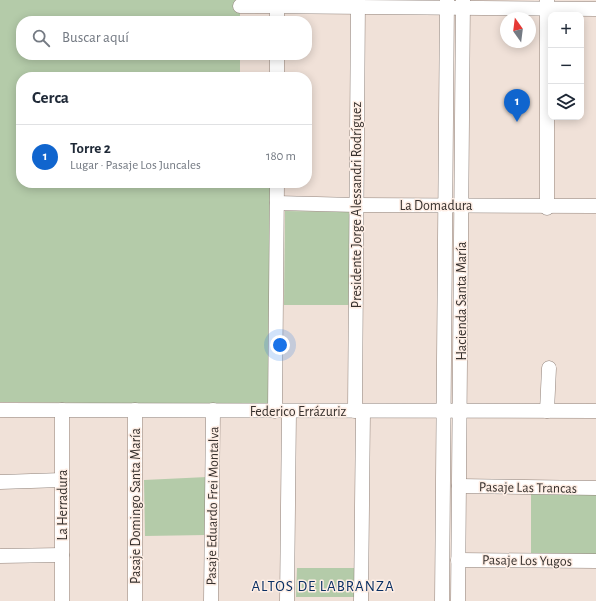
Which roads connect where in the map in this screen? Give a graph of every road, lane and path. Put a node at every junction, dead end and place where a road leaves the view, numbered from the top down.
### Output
1 (277, 3) edge
2 (358, 4) edge
3 (446, 4) edge
4 (463, 4) edge
5 (547, 4) edge
6 (240, 6) dead end
7 (596, 9) edge
8 (277, 16) edge
9 (277, 60) edge
10 (277, 72) edge
11 (277, 188) edge
12 (277, 203) junction
13 (356, 205) junction
14 (445, 206) junction
15 (461, 206) junction
16 (596, 206) edge
17 (547, 207) junction
18 (549, 368) dead end
19 (0, 410) edge
20 (62, 410) junction
21 (135, 410) junction
22 (213, 410) junction
23 (282, 411) junction
24 (359, 411) junction
25 (443, 411) junction
26 (460, 411) junction
27 (547, 411) junction
28 (596, 412) edge
29 (62, 480) junction
30 (0, 482) edge
31 (459, 486) junction
32 (596, 488) edge
33 (62, 555) junction
34 (0, 556) edge
35 (458, 560) junction
36 (596, 561) edge
37 (62, 601) edge
38 (135, 601) edge
39 (211, 601) edge
40 (286, 601) edge
41 (361, 601) edge
42 (442, 601) edge
43 (458, 601) edge

1 - 2 street
1 - 6 street
1 - 8 street
2 - 3 street
2 - 13 street, Presidente Jorge Alessandri Rodríguez
3 - 4 street
3 - 14 street, Hacienda Santa María
4 - 5 street
4 - 15 street, Hacienda Santa María
5 - 7 street
5 - 17 street
9 - 10 street
11 - 12 street
12 - 13 street, La Domadura
12 - 23 street
13 - 14 street, La Domadura
13 - 24 street, Presidente Jorge Alessandri Rodríguez
14 - 15 street, La Domadura
14 - 25 street, Hacienda Santa María
15 - 17 street, La Domadura
15 - 26 street, Hacienda Santa María
16 - 17 street, La Domadura
18 - 27 street
19 - 20 street, Federico Errázuriz
20 - 21 street, Federico Errázuriz
20 - 29 street, La Herradura
21 - 22 street, Federico Errázuriz
21 - 38 street, Pasaje Domingo Santa María
22 - 23 street, Federico Errázuriz
22 - 39 street, Pasaje Eduardo Frei Montalva
23 - 24 street, Federico Errázuriz
23 - 40 street
24 - 25 street, Federico Errázuriz
24 - 41 street, Presidente Jorge Alessandri Rodríguez
25 - 26 street, Federico Errázuriz
25 - 42 street, Hacienda Santa María
26 - 27 street, Federico Errázuriz
26 - 31 street, Hacienda Santa María
27 - 28 street, Federico Errázuriz
29 - 30 street
29 - 33 street, La Herradura
31 - 32 street, Pasaje Las Trancas
31 - 35 street, Hacienda Santa María
33 - 34 street
33 - 37 street, La Herradura
35 - 36 street, Pasaje Los Yugos
35 - 43 street, Hacienda Santa María

